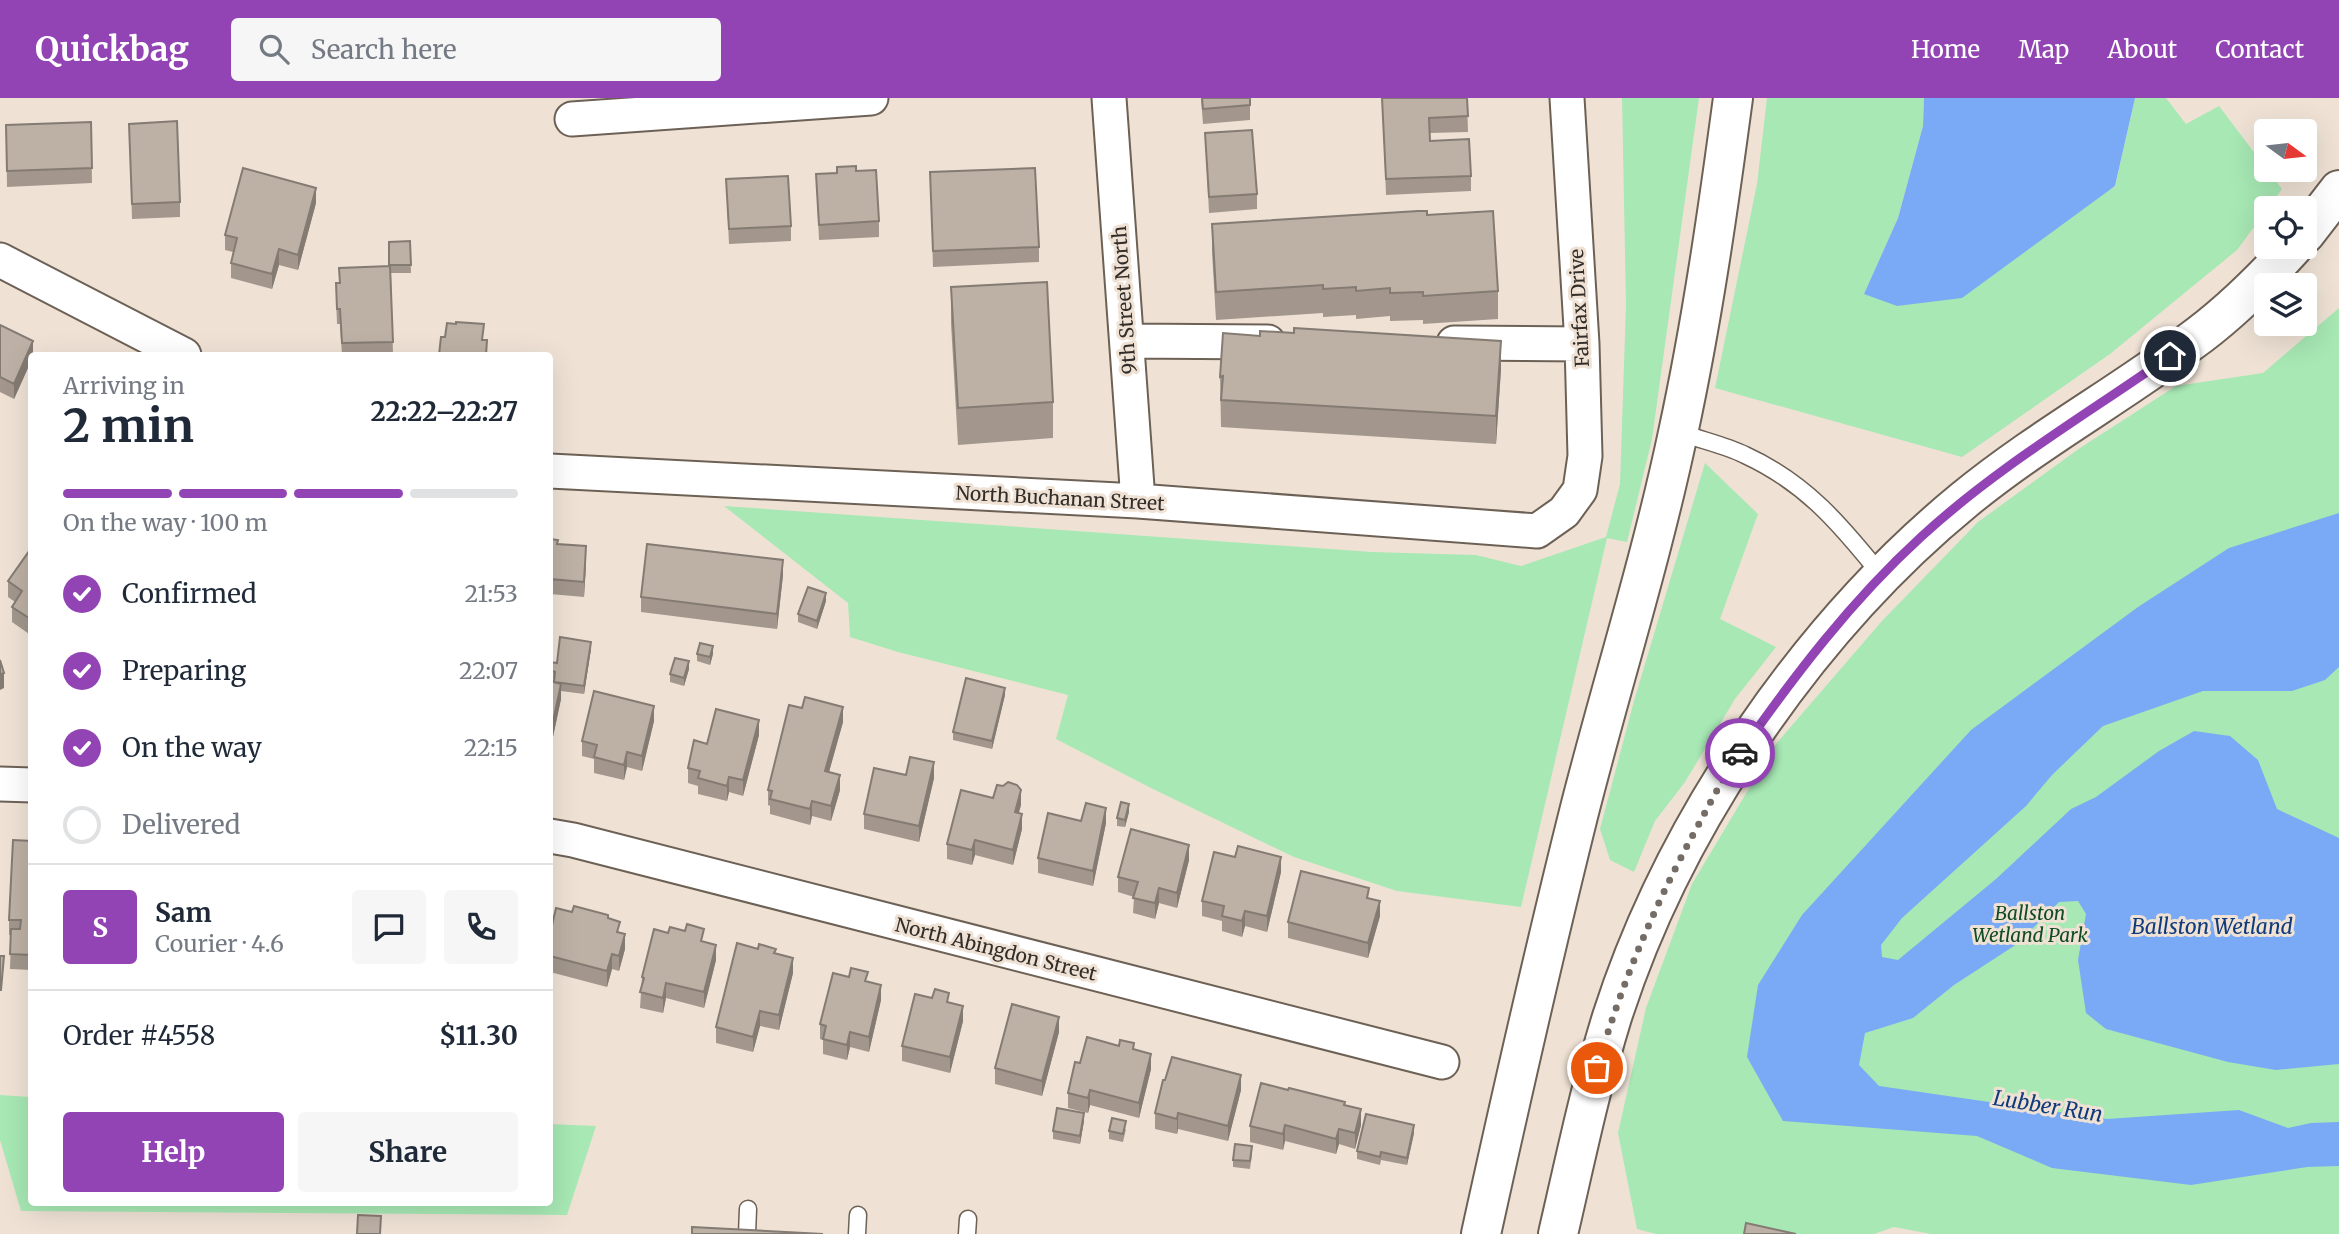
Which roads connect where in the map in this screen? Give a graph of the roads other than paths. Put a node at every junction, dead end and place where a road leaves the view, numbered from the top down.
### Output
1 (871, 98) edge
2 (1109, 98) edge
3 (1567, 98) edge
4 (1733, 98) edge
5 (572, 119) dead end
6 (2339, 190) edge
7 (2317, 218) edge
8 (0, 260) edge
9 (2281, 260) edge
10 (1128, 341) junction
11 (1294, 342) edge
12 (1420, 343) edge
13 (1581, 344) junction
14 (178, 352) edge
15 (1679, 432) junction
16 (553, 471) edge
17 (1138, 501) junction
18 (1564, 512) joint
19 (1882, 576) junction
20 (0, 784) edge
21 (28, 785) edge
22 (553, 837) edge
23 (1443, 1062) dead end
24 (748, 1209) dead end
25 (858, 1214) dead end
26 (747, 1234) edge
27 (857, 1234) edge
28 (1481, 1234) edge
29 (1558, 1234) edge

1 - 5 street
2 - 10 street, 9th Street North
3 - 13 street, Fairfax Drive
4 - 15 highway
6 - 7 highway
8 - 14 street
9 - 19 highway
10 - 11 street
10 - 17 street, 9th Street North
12 - 13 street
13 - 18 street, Fairfax Drive
15 - 19 lane
15 - 28 highway
16 - 17 street, North Buchanan Street
17 - 18 street, North Buchanan Street
19 - 29 highway
20 - 21 street
22 - 23 street, North Abingdon Street
24 - 26 lane
25 - 27 lane

